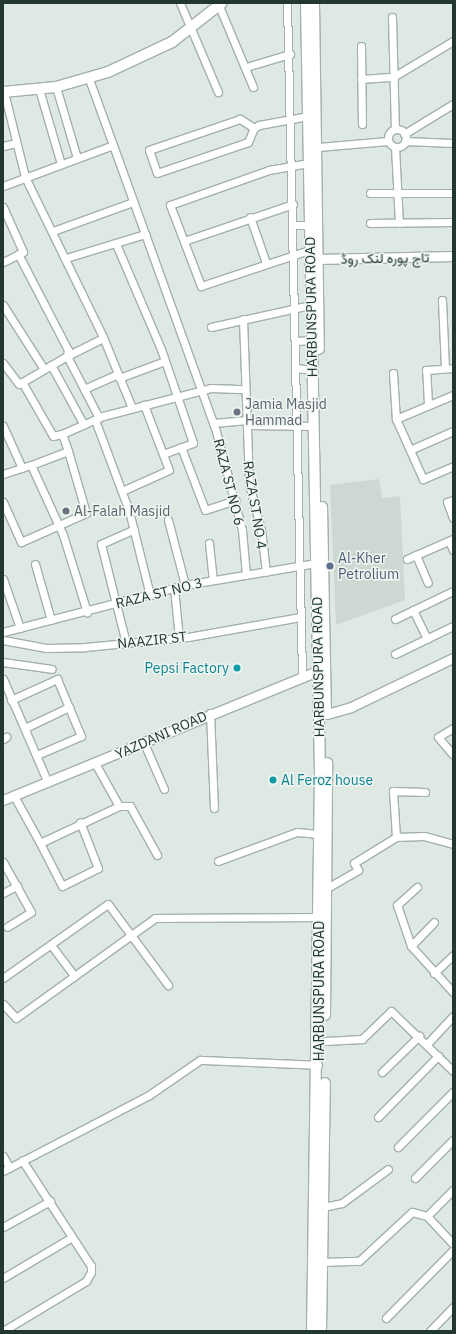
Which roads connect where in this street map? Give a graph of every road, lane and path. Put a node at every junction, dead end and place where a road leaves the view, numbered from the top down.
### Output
1 (180, 3) edge
2 (287, 3) edge
3 (306, 3) edge
4 (314, 3) edge
5 (221, 4) edge
6 (392, 17) dead end
7 (192, 28) junction
8 (453, 41) edge
9 (361, 46) dead end
10 (290, 54) junction
11 (246, 67) junction
12 (393, 78) junction
13 (89, 79) junction
14 (361, 79) junction
15 (56, 87) junction
16 (253, 87) dead end
17 (39, 89) junction
18 (3, 92) edge
19 (218, 92) dead end
20 (453, 104) edge
21 (308, 116) junction
22 (290, 118) junction
23 (362, 124) dead end
24 (254, 128) junction
25 (396, 129) junction
26 (405, 137) junction
27 (388, 141) junction
28 (16, 143) junction
29 (453, 143) edge
30 (113, 145) junction
31 (3, 146) edge
32 (318, 147) junction
33 (395, 147) junction
34 (77, 158) junction
35 (308, 163) junction
36 (61, 164) junction
37 (292, 165) junction
38 (25, 177) junction
39 (3, 186) edge
40 (370, 193) dead end
41 (453, 193) edge
42 (397, 195) junction
43 (133, 202) junction
44 (293, 204) junction
45 (3, 207) edge
46 (250, 217) junction
47 (453, 222) edge
48 (370, 223) dead end
49 (399, 223) junction
50 (293, 225) junction
51 (308, 225) junction
52 (53, 231) junction
53 (145, 234) junction
54 (184, 241) junction
55 (116, 244) junction
56 (309, 250) junction
57 (18, 254) junction
58 (294, 254) junction
59 (453, 256) edge
60 (66, 258) junction
61 (318, 259) junction
62 (3, 262) edge
63 (266, 263) junction
64 (442, 300) dead end
65 (314, 304) junction
66 (3, 305) edge
67 (295, 308) junction
68 (243, 319) junction
69 (211, 327) dead end
70 (103, 338) junction
71 (312, 340) junction
72 (296, 341) junction
73 (67, 356) junction
74 (165, 360) junction
75 (3, 363) edge
76 (51, 365) junction
77 (296, 368) junction
78 (449, 368) edge
79 (44, 369) junction
80 (312, 370) junction
81 (393, 373) dead end
82 (119, 376) junction
83 (22, 382) junction
84 (84, 389) junction
85 (246, 389) junction
86 (202, 390) junction
87 (453, 395) edge
88 (177, 397) junction
89 (428, 404) junction
90 (144, 405) junction
91 (132, 408) junction
92 (97, 419) junction
93 (396, 419) junction
94 (248, 422) junction
95 (214, 423) junction
96 (84, 425) junction
97 (3, 426) edge
98 (296, 426) junction
99 (314, 426) junction
100 (453, 431) edge
101 (62, 434) junction
102 (181, 447) junction
103 (410, 450) junction
104 (68, 451) junction
105 (163, 454) junction
106 (31, 466) junction
107 (453, 466) edge
108 (22, 468) junction
109 (3, 474) edge
110 (122, 491) junction
111 (235, 500) junction
112 (448, 500) edge
113 (3, 502) edge
114 (319, 508) junction
115 (453, 518) edge
116 (168, 520) dead end
117 (58, 525) junction
118 (134, 528) junction
119 (451, 540) edge
120 (209, 544) dead end
121 (453, 550) edge
122 (416, 555) junction
123 (407, 559) dead end
124 (316, 563) junction
125 (35, 564) dead end
126 (300, 567) junction
127 (266, 572) junction
128 (246, 575) junction
129 (3, 579) edge
130 (213, 580) junction
131 (428, 583) dead end
132 (185, 585) junction
133 (174, 588) junction
134 (453, 591) edge
135 (150, 595) junction
136 (119, 603) junction
137 (413, 610) junction
138 (87, 612) junction
139 (300, 616) junction
140 (395, 619) dead end
141 (51, 620) junction
142 (453, 626) edge
143 (20, 628) junction
144 (3, 632) edge
145 (179, 638) junction
146 (427, 639) junction
147 (3, 640) edge
148 (126, 643) junction
149 (395, 654) dead end
150 (453, 658) edge
151 (3, 662) edge
152 (52, 669) dead end
153 (318, 671) junction
154 (302, 675) junction
155 (3, 679) edge
156 (11, 700) junction
157 (69, 707) junction
158 (210, 713) junction
159 (326, 714) junction
160 (25, 728) junction
161 (453, 728) edge
162 (144, 743) junction
163 (452, 752) edge
164 (37, 755) junction
165 (95, 763) junction
166 (324, 775) junction
167 (48, 783) junction
168 (164, 789) dead end
169 (425, 792) dead end
170 (14, 796) junction
171 (3, 800) edge
172 (119, 806) junction
173 (214, 808) dead end
174 (80, 822) junction
175 (319, 834) junction
176 (396, 837) junction
177 (40, 842) junction
178 (453, 844) edge
179 (157, 855) dead end
180 (218, 861) dead end
181 (3, 862) edge
182 (16, 886) junction
183 (417, 887) dead end
184 (326, 888) junction
185 (3, 893) edge
186 (319, 917) junction
187 (434, 922) dead end
188 (7, 927) dead end
189 (132, 934) junction
190 (51, 945) junction
191 (411, 946) junction
192 (453, 955) edge
193 (434, 973) junction
194 (74, 976) junction
195 (3, 978) edge
196 (168, 985) dead end
197 (453, 992) edge
198 (3, 1004) edge
199 (453, 1016) edge
200 (419, 1036) junction
201 (325, 1041) junction
202 (426, 1044) junction
203 (438, 1056) junction
204 (321, 1066) junction
205 (453, 1071) edge
206 (382, 1072) dead end
207 (453, 1092) edge
208 (378, 1117) dead end
209 (453, 1140) edge
210 (398, 1147) dead end
211 (3, 1156) edge
212 (22, 1160) junction
213 (6, 1169) edge
214 (388, 1169) dead end
215 (415, 1178) dead end
216 (453, 1190) edge
217 (50, 1201) junction
218 (323, 1207) junction
219 (427, 1216) junction
220 (3, 1227) edge
221 (72, 1237) junction
222 (453, 1244) edge
223 (453, 1250) edge
224 (322, 1262) junction
225 (3, 1278) edge
226 (453, 1307) edge
227 (386, 1318) dead end
228 (317, 1327) edge
229 (3, 1331) edge
230 (430, 1331) edge

1 - 7 street
2 - 10 street
3 - 21 main road, HARBUNSPURA ROAD
4 - 32 main road, HARBUNSPURA ROAD
5 - 7 main road
5 - 11 street
6 - 12 street
7 - 13 main road
7 - 19 street
8 - 12 street
9 - 14 street
10 - 11 street
10 - 22 street
11 - 16 street
12 - 14 street
12 - 25 street
13 - 15 main road
13 - 30 street, RAZA ST NO 6
14 - 23 street
15 - 17 main road
15 - 34 street
17 - 18 main road
17 - 36 street
18 - 28 street
20 - 26 street
21 - 22 street
21 - 35 main road, HARBUNSPURA ROAD
22 - 24 street
22 - 37 street
24 - 24 street
25 - 26 street
25 - 27 street
26 - 29 street
26 - 33 street
27 - 32 street
27 - 33 street
28 - 31 street
28 - 38 street
30 - 34 street
30 - 43 street, RAZA ST NO 6
32 - 61 main road, HARBUNSPURA ROAD
33 - 42 street
34 - 36 street
35 - 37 street
35 - 51 main road, HARBUNSPURA ROAD
36 - 38 street
37 - 44 street
37 - 54 street
38 - 39 street
38 - 52 street
40 - 42 street
41 - 42 street
42 - 49 street
43 - 52 street
43 - 53 street, RAZA ST NO 6
44 - 46 street
44 - 50 street
45 - 57 street
46 - 54 street
46 - 63 street
47 - 49 street
48 - 49 street
50 - 51 street
50 - 58 street
51 - 56 main road, HARBUNSPURA ROAD
52 - 60 street
53 - 55 street
53 - 86 street, RAZA ST NO 6
54 - 63 street
55 - 60 street
55 - 74 street
56 - 58 street
56 - 65 main road, HARBUNSPURA ROAD
57 - 62 street
57 - 73 street
58 - 63 street
58 - 67 street
59 - 61 street, تاج پورہ لنک روڈ
60 - 70 street
61 - 65 main road, HARBUNSPURA ROAD
64 - 78 street
65 - 67 street
65 - 71 main road, HARBUNSPURA ROAD
65 - 114 main road, HARBUNSPURA ROAD
66 - 79 street
67 - 68 street
67 - 72 street
68 - 69 street
68 - 85 street, RAZA ST NO 4
70 - 73 street
70 - 82 street
71 - 72 street
71 - 80 main road, HARBUNSPURA ROAD
72 - 77 street
73 - 76 street
73 - 84 street
74 - 82 street
74 - 88 street
75 - 83 street
76 - 79 street
76 - 96 street
77 - 80 street
77 - 98 street
78 - 89 street
79 - 83 street
80 - 99 main road, HARBUNSPURA ROAD
81 - 93 street
82 - 84 street
82 - 91 street
83 - 101 street
84 - 92 street
85 - 86 street
85 - 94 street, RAZA ST NO 4
86 - 88 street
86 - 95 street, RAZA ST NO 6
87 - 89 street
88 - 90 street
88 - 102 street
89 - 93 street
90 - 91 street
90 - 105 street
91 - 92 street
92 - 96 street
92 - 110 street
93 - 103 street
94 - 95 street
94 - 98 street
94 - 127 street, RAZA ST NO 4
95 - 111 street, RAZA ST NO 6
96 - 101 street
97 - 108 street
98 - 99 street
98 - 126 street
99 - 114 main road, HARBUNSPURA ROAD
100 - 103 street
101 - 104 street
102 - 105 street
102 - 111 street
103 - 107 street
104 - 106 street
104 - 117 street
105 - 110 street
106 - 108 street
106 - 117 street
108 - 109 street
110 - 118 street
111 - 128 street, RAZA ST NO 6
112 - 115 street
113 - 117 street
114 - 124 main road, HARBUNSPURA ROAD
114 - 159 main road, HARBUNSPURA ROAD
116 - 132 street
117 - 138 street
118 - 135 street
118 - 136 street
119 - 121 street
119 - 122 street
120 - 130 street
122 - 123 street
122 - 131 street
124 - 126 street, RAZA ST NO 3
124 - 153 main road, HARBUNSPURA ROAD
125 - 141 street
126 - 127 street, RAZA ST NO 3
126 - 139 street
127 - 128 street, RAZA ST NO 3
128 - 130 street, RAZA ST NO 3
129 - 143 street
130 - 132 street, RAZA ST NO 3
132 - 133 street, RAZA ST NO 3
133 - 135 street, RAZA ST NO 3
133 - 145 street
134 - 137 street
135 - 136 street, RAZA ST NO 3
136 - 138 street, RAZA ST NO 3
136 - 148 street
137 - 140 street
137 - 146 street
138 - 141 street, RAZA ST NO 3
139 - 145 street, NAAZIR ST
139 - 154 street
141 - 143 street, RAZA ST NO 3
142 - 146 street
143 - 144 street, RAZA ST NO 3
145 - 148 street, NAAZIR ST
146 - 149 street
147 - 148 street, NAAZIR ST
150 - 159 street
151 - 152 street
153 - 154 street, YAZDANI ROAD
153 - 166 main road, HARBUNSPURA ROAD
154 - 158 street, YAZDANI ROAD
155 - 156 street
156 - 157 street
156 - 160 street
157 - 160 street
157 - 164 street
158 - 162 street, YAZDANI ROAD
158 - 173 street
159 - 166 main road, HARBUNSPURA ROAD
160 - 164 street
161 - 163 street
162 - 165 street, YAZDANI ROAD
162 - 168 street
164 - 167 street
165 - 167 street, YAZDANI ROAD
165 - 172 street
166 - 175 main road, HARBUNSPURA ROAD
166 - 184 main road, HARBUNSPURA ROAD
167 - 170 street, YAZDANI ROAD
169 - 176 street
170 - 171 street, YAZDANI ROAD
170 - 177 street
172 - 174 street
172 - 179 street
174 - 177 street
174 - 177 street
175 - 180 street
175 - 186 main road, HARBUNSPURA ROAD
176 - 178 street
176 - 184 street
181 - 182 street
182 - 185 street
182 - 188 street
183 - 191 street
184 - 201 main road, HARBUNSPURA ROAD
186 - 189 street
186 - 204 main road, HARBUNSPURA ROAD
187 - 191 street
189 - 190 street
189 - 194 street
189 - 196 street
190 - 194 street
190 - 195 street
191 - 193 street
192 - 193 street
193 - 197 street
194 - 198 street
199 - 202 street
200 - 201 street
200 - 202 street
200 - 206 street
201 - 204 main road, HARBUNSPURA ROAD
202 - 203 street
203 - 205 street
203 - 208 street
204 - 212 street
204 - 218 main road, HARBUNSPURA ROAD
204 - 228 main road, HARBUNSPURA ROAD
207 - 210 street
209 - 215 street
211 - 213 street
212 - 213 street
212 - 217 street
214 - 218 street
216 - 219 street
217 - 220 street
217 - 221 street
218 - 224 main road, HARBUNSPURA ROAD
219 - 222 street
219 - 224 street
221 - 225 street
221 - 229 street
223 - 227 street
224 - 228 main road, HARBUNSPURA ROAD
226 - 230 street

